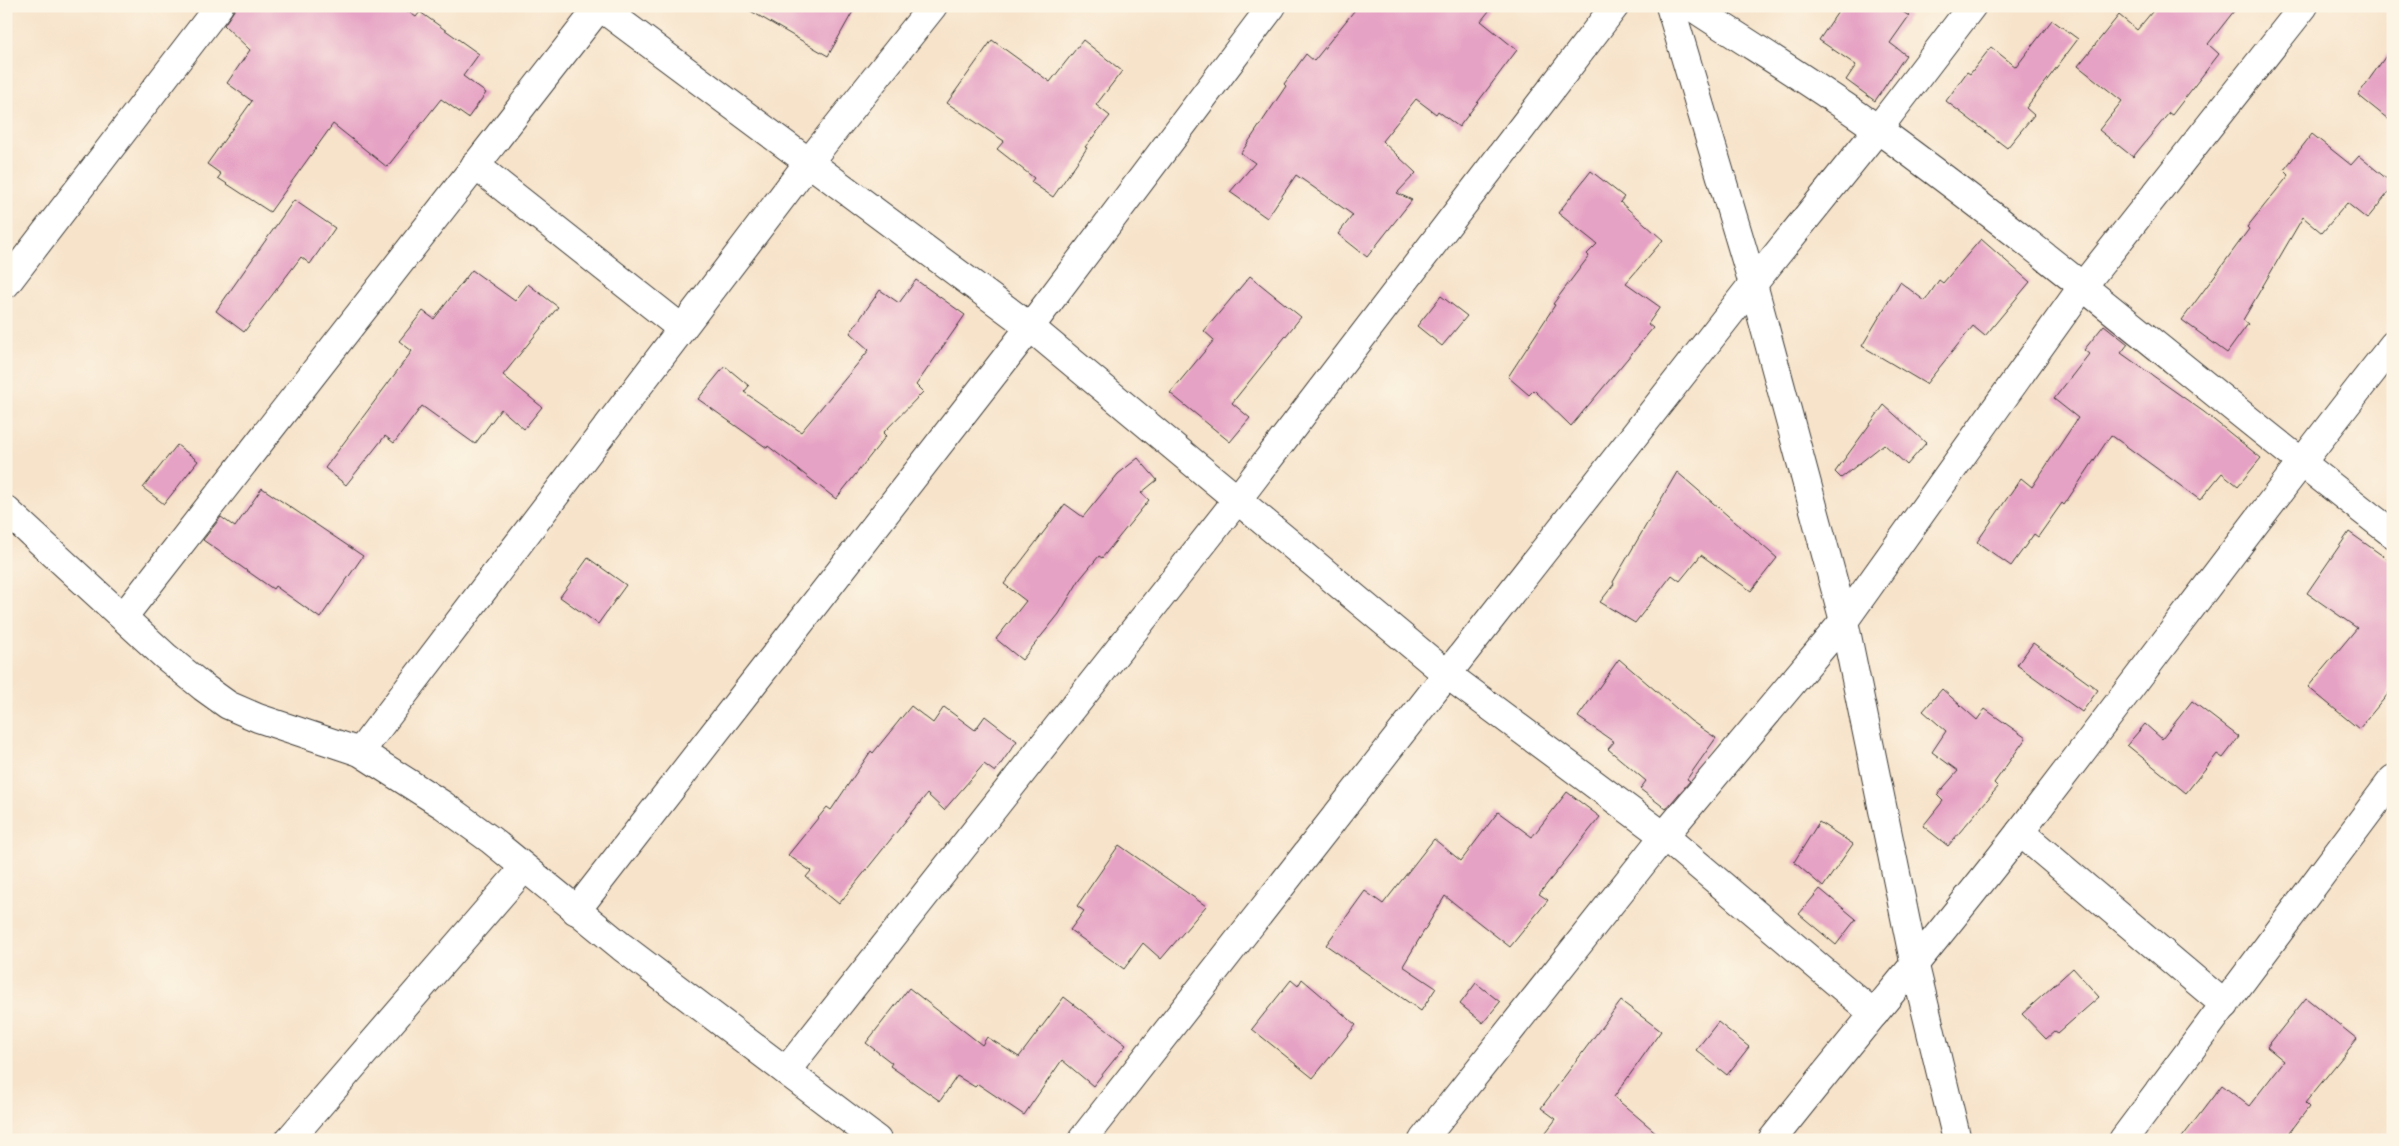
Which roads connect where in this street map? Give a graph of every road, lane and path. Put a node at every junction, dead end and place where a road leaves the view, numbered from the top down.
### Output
1 (219, 6) edge
2 (600, 6) edge
3 (932, 6) edge
4 (1272, 6) edge
5 (1615, 6) edge
6 (1670, 6) edge
7 (1691, 6) edge
8 (1972, 6) edge
9 (2304, 6) edge
10 (1878, 129) junction
11 (808, 163) junction
12 (475, 165) junction
13 (6, 284) edge
14 (1753, 284) junction
15 (2083, 286) junction
16 (1030, 326) junction
17 (681, 328) junction
18 (2393, 345) edge
19 (2300, 463) junction
20 (1237, 500) junction
21 (6, 510) edge
22 (2393, 534) edge
23 (124, 616) junction
24 (1844, 621) junction
25 (1448, 676) junction
26 (360, 752) junction
27 (2393, 779) edge
28 (2020, 832) junction
29 (1664, 836) junction
30 (524, 868) junction
31 (576, 911) junction
32 (1915, 966) junction
33 (2225, 1005) junction
34 (1874, 1014) junction
35 (786, 1071) junction
36 (289, 1140) edge
37 (877, 1140) edge
38 (1082, 1140) edge
39 (1423, 1140) edge
40 (1772, 1140) edge
41 (1957, 1140) edge
42 (2123, 1140) edge

1 - 13 street
2 - 11 street
2 - 12 street
3 - 11 street
4 - 16 street
5 - 20 street
6 - 14 street
7 - 10 street
8 - 10 street
9 - 15 street
10 - 14 street
10 - 15 street
11 - 16 street
11 - 17 street
12 - 17 street
12 - 23 street
14 - 24 street
14 - 25 street
15 - 19 street
15 - 24 street
16 - 20 street
16 - 31 street
17 - 26 street
18 - 19 street
19 - 22 street
19 - 28 street
20 - 25 street
20 - 35 street
21 - 23 street
23 - 26 street
24 - 29 street
24 - 32 street
25 - 29 street
25 - 38 street
26 - 30 street
27 - 33 street
28 - 32 street
28 - 33 street
29 - 34 street
29 - 39 street
30 - 31 street
30 - 36 street
31 - 35 street
32 - 34 street
32 - 41 street
33 - 42 street
34 - 40 street
35 - 37 street

